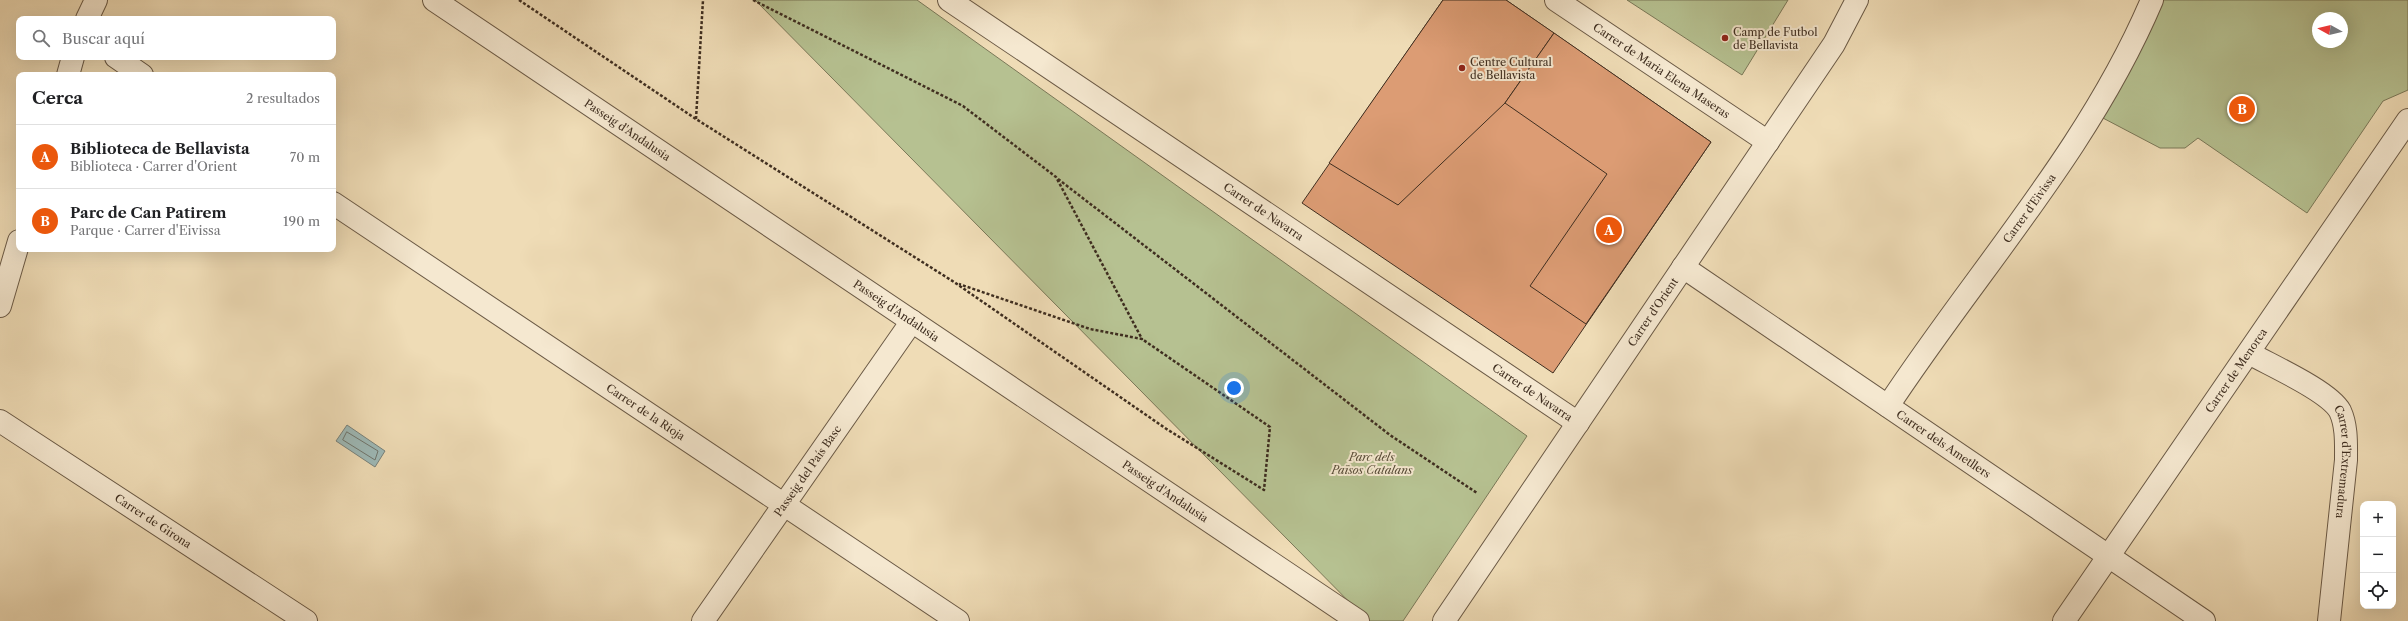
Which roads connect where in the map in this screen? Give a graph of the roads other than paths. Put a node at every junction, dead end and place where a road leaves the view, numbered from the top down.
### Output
1 (96, 0) edge
2 (434, 0) edge
3 (949, 0) edge
4 (1556, 0) edge
5 (1857, 0) edge
6 (2152, 0) edge
7 (88, 16) edge
8 (72, 60) edge
9 (120, 60) edge
10 (69, 72) edge
11 (138, 72) edge
12 (2408, 120) edge
13 (1768, 142) junction
14 (336, 205) edge
15 (16, 251) edge
16 (1684, 267) junction
17 (0, 306) edge
18 (912, 321) junction
19 (2249, 353) junction
20 (1888, 406) junction
21 (0, 421) edge
22 (1578, 423) junction
23 (782, 504) junction
24 (2109, 556) junction
25 (306, 621) edge
26 (703, 621) edge
27 (958, 621) edge
28 (1358, 621) edge
29 (1444, 621) edge
30 (2064, 621) edge
31 (2204, 621) edge
32 (2328, 621) edge

1 - 7 street
2 - 18 street, Passeig d'Andalusia
3 - 22 street, Carrer de Navarra
4 - 13 street, Carrer de Maria Elena Maseras
5 - 13 street, Carrer d'Orient
6 - 20 street, Carrer d'Eivissa
8 - 10 street
9 - 11 street
12 - 19 street, Carrer de Menorca
13 - 16 street, Carrer d'Orient
14 - 23 street, Carrer de la Rioja
15 - 17 street
16 - 20 street, Carrer dels Ametllers
16 - 22 street, Carrer d'Orient
18 - 23 street, Passeig del País Basc
18 - 28 street, Passeig d'Andalusia
19 - 24 street, Carrer de Menorca
19 - 32 street, Carrer d'Extremadura
20 - 24 street, Carrer dels Ametllers
21 - 25 street, Carrer de Girona
22 - 29 street, Carrer d'Orient
23 - 26 street, Passeig del País Basc
23 - 27 street, Carrer de la Rioja
24 - 30 street, Carrer de Menorca
24 - 31 street, Carrer dels Ametllers

